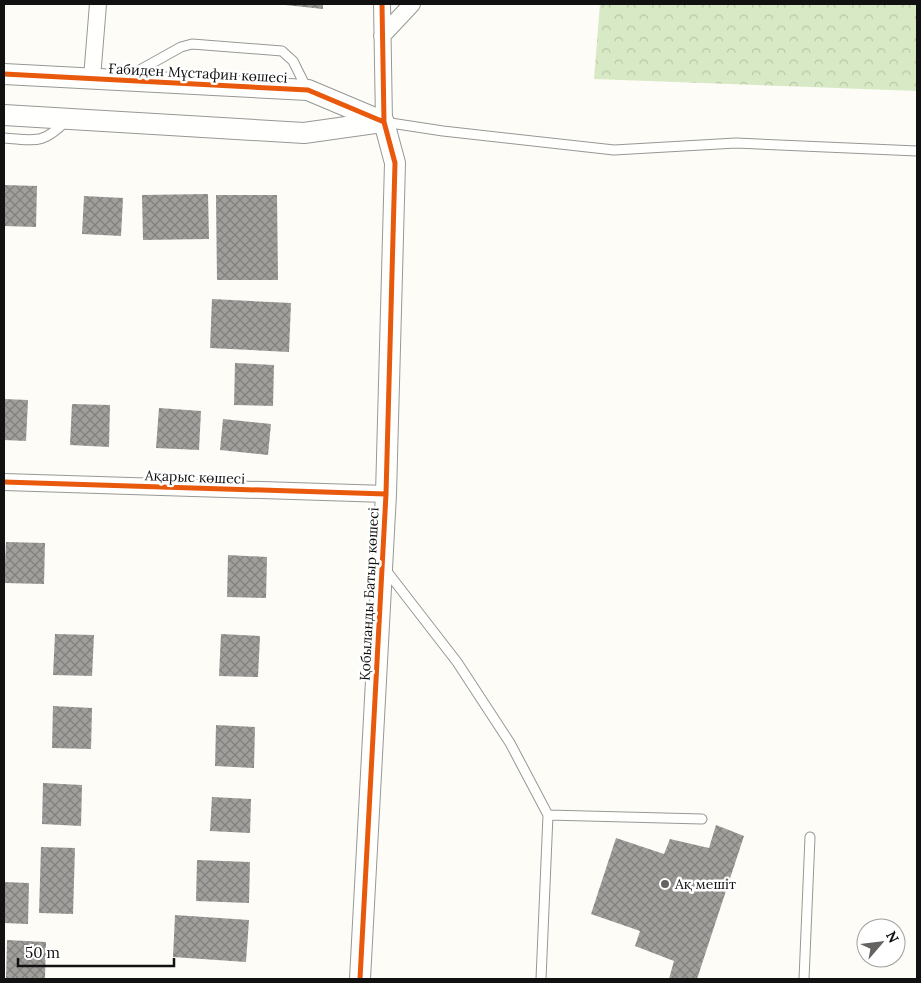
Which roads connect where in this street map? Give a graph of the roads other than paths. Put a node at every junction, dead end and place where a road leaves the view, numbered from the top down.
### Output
1 (98, 4) edge
2 (382, 4) edge
3 (412, 4) edge
4 (382, 36) junction
5 (6, 72) edge
6 (92, 78) junction
7 (122, 80) junction
8 (308, 90) junction
9 (4, 116) edge
10 (68, 119) junction
11 (384, 122) junction
12 (4, 138) edge
13 (917, 151) edge
14 (4, 482) edge
15 (386, 494) junction
16 (381, 564) junction
17 (548, 815) junction
18 (702, 819) dead end
19 (810, 837) dead end
20 (360, 979) edge
21 (542, 979) edge
22 (804, 979) edge

1 - 6 street
2 - 4 street
3 - 4 street
4 - 11 street
5 - 6 street, Ғабиден Мұстафин көшесі
6 - 7 street, Ғабиден Мұстафин көшесі
7 - 8 street, Ғабиден Мұстафин көшесі
7 - 8 lane
8 - 11 street, Ғабиден Мұстафин көшесі
9 - 10 street
10 - 11 street
10 - 12 lane
11 - 13 lane
11 - 15 street, Қобыланды Батыр көшесі
14 - 15 street, Ақарыс көшесі
15 - 16 street, Қобыланды Батыр көшесі
16 - 17 lane
16 - 20 street, Қобыланды Батыр көшесі
17 - 18 lane
17 - 21 lane
19 - 22 lane

